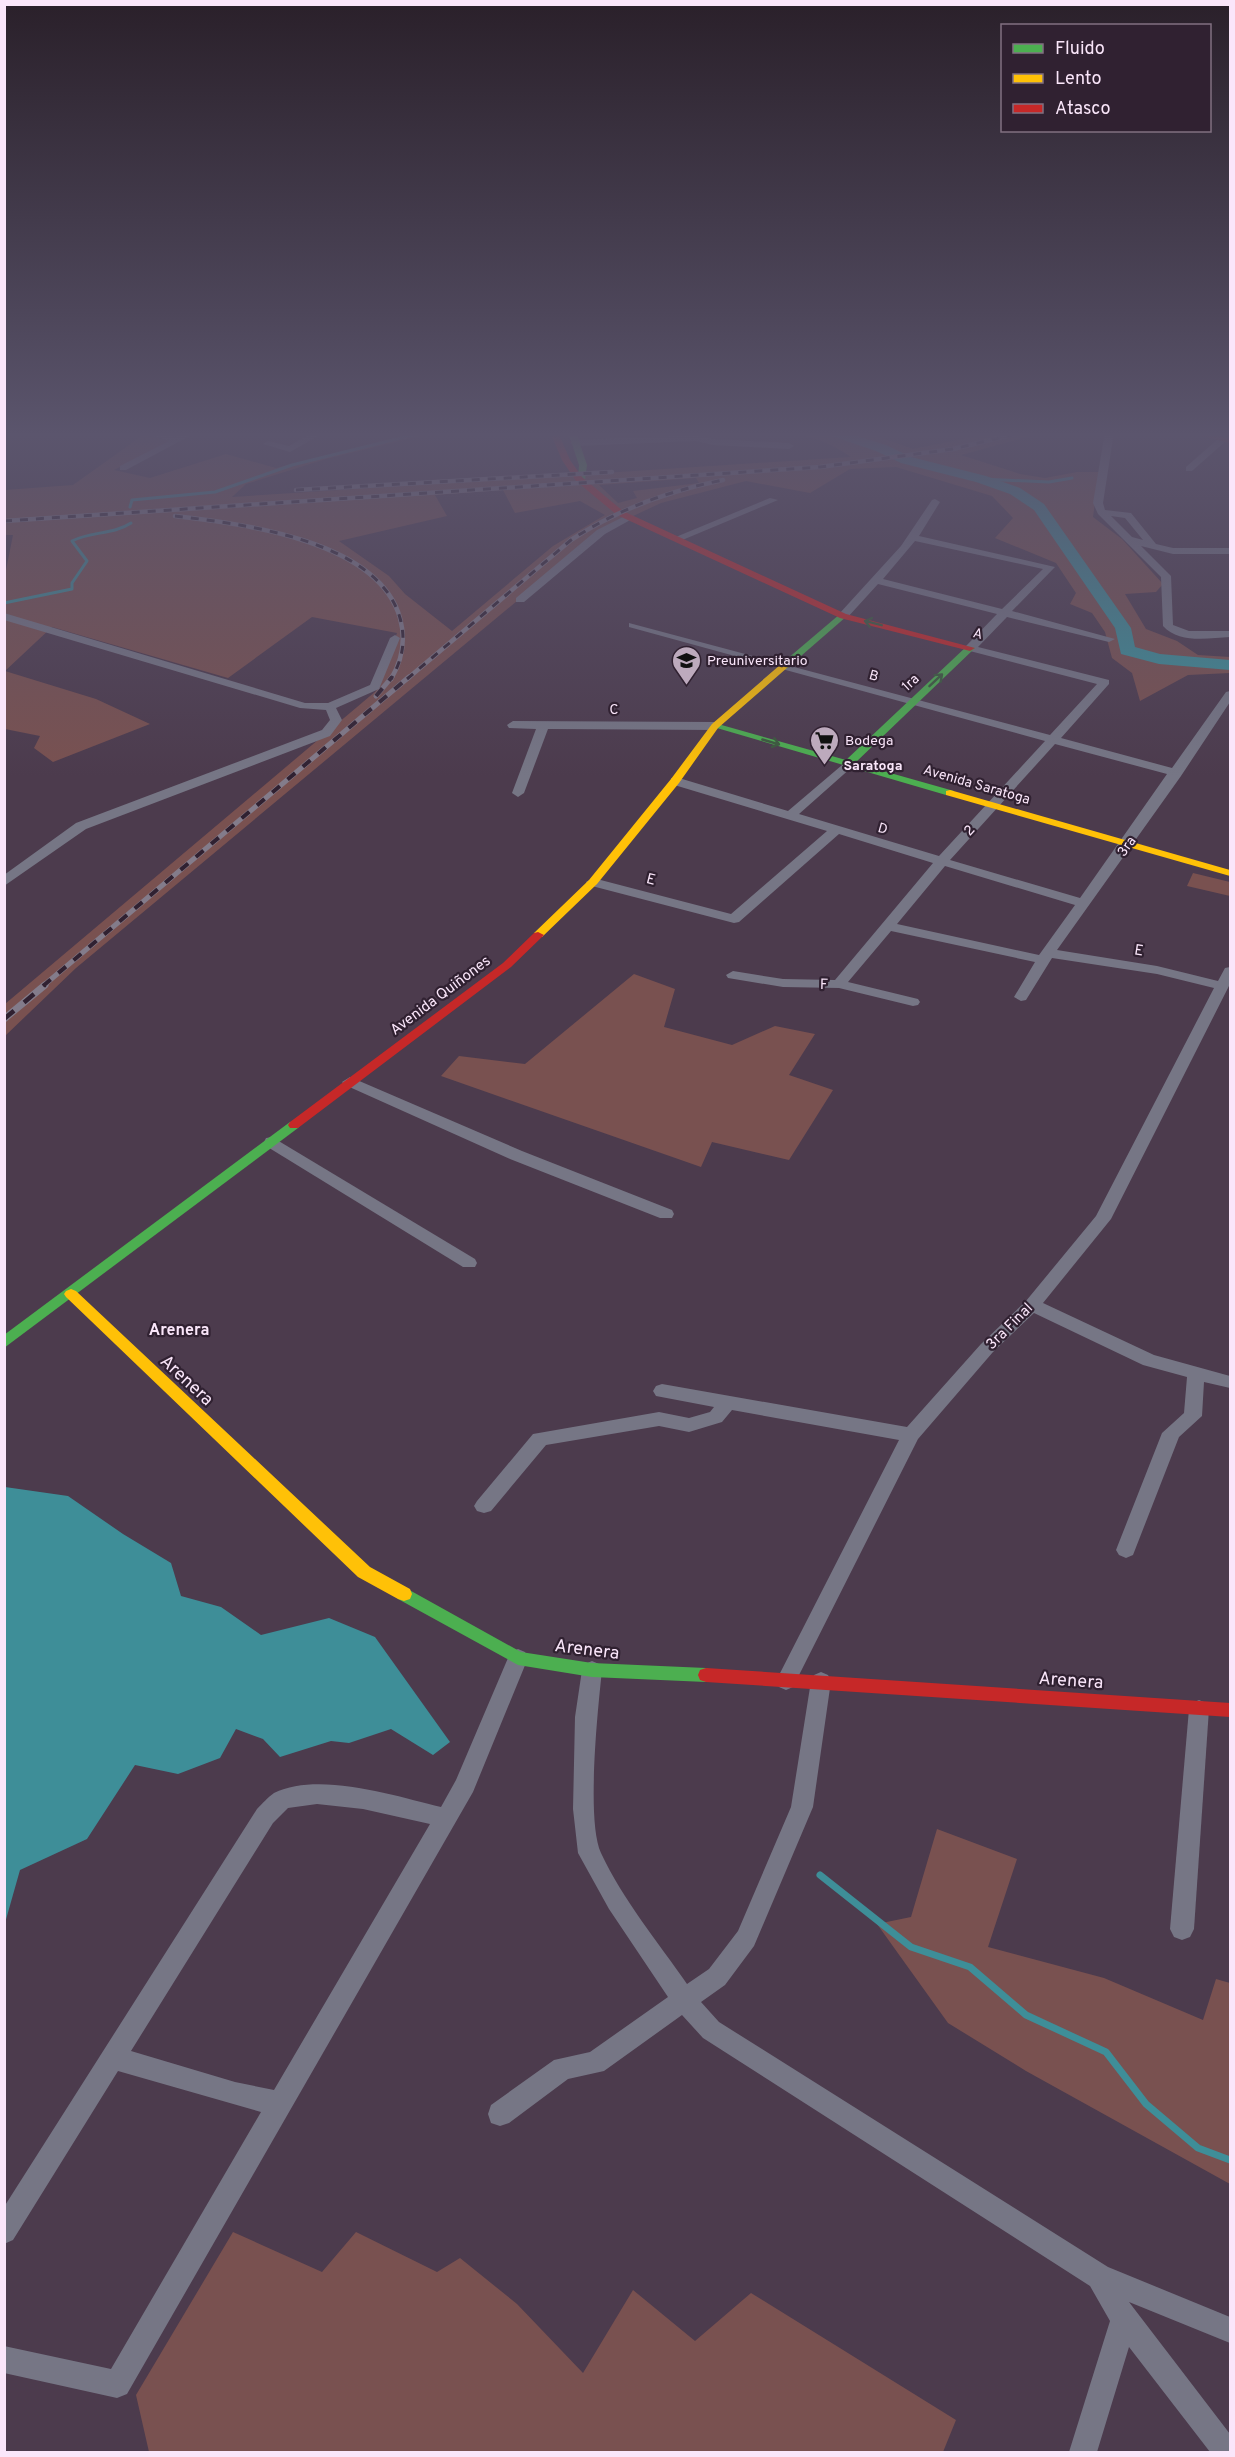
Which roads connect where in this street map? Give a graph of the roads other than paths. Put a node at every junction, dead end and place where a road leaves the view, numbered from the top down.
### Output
1 (584, 547) edge
2 (693, 547) edge
3 (906, 547) edge
4 (954, 547) edge
5 (1137, 547) edge
6 (1156, 547) edge
7 (1173, 551) junction
8 (1230, 551) edge
9 (1166, 576) junction
10 (878, 581) junction
11 (520, 600) dead end
12 (1007, 613) junction
13 (4, 616) edge
14 (843, 616) junction
15 (633, 625) dead end
16 (1230, 634) edge
17 (395, 638) dead end
18 (1109, 639) dead end
19 (970, 648) junction
20 (783, 666) junction
21 (1106, 682) joint
22 (1230, 694) edge
23 (914, 701) junction
24 (330, 707) junction
25 (513, 725) dead end
26 (543, 726) junction
27 (715, 726) junction
28 (1053, 739) junction
29 (848, 764) junction
30 (1177, 772) junction
31 (675, 781) junction
32 (518, 793) dead end
33 (991, 806) junction
34 (790, 816) junction
35 (836, 830) junction
36 (1127, 844) junction
37 (942, 861) junction
38 (1230, 873) edge
39 (4, 882) edge
40 (593, 882) junction
41 (1084, 904) junction
42 (887, 926) junction
43 (1046, 956) junction
44 (1230, 971) edge
45 (733, 975) dead end
46 (839, 984) junction
47 (1221, 986) junction
48 (1021, 997) dead end
49 (913, 1002) dead end
50 (350, 1082) junction
51 (272, 1142) junction
52 (666, 1214) dead end
53 (469, 1263) dead end
54 (71, 1294) junction
55 (1032, 1305) junction
56 (4, 1343) edge
57 (1196, 1373) junction
58 (1230, 1382) edge
59 (662, 1391) dead end
60 (728, 1402) junction
61 (911, 1436) junction
62 (484, 1506) dead end
63 (1126, 1550) dead end
64 (518, 1658) junction
65 (592, 1670) junction
66 (786, 1681) junction
67 (821, 1681) junction
68 (1199, 1708) junction
69 (1230, 1710) edge
70 (446, 1818) junction
71 (1182, 1929) dead end
72 (684, 2000) junction
73 (112, 2057) junction
74 (280, 2104) junction
75 (500, 2114) dead end
76 (4, 2231) edge
77 (1100, 2277) junction
78 (1124, 2319) junction
79 (1230, 2330) edge
80 (4, 2359) edge
81 (1083, 2452) edge
82 (1227, 2452) edge

1 - 11 street
2 - 14 main road, A
3 - 10 street
4 - 12 street, 1ra
5 - 9 street
6 - 7 street
7 - 8 street
7 - 9 street
9 - 16 street
10 - 12 street
10 - 14 street
12 - 18 street
12 - 19 street, 1ra
13 - 24 street
19 -> 14 main road, A
14 - 20 main road, Avenida Quiñones
15 - 20 street, B
17 - 24 street
19 - 21 street, A
23 -> 19 main road, 1ra
20 - 23 street, B
20 - 27 main road, Avenida Quiñones
21 - 28 street, 2
22 - 30 street, 3ra
23 - 28 street, B
23 - 29 main road, 1ra
24 - 39 street
25 - 26 street, C
26 - 27 street, C
26 - 32 street
27 -> 29 main road, Avenida Saratoga
27 - 31 main road, Avenida Quiñones
28 - 30 street, B
28 - 33 street, 2
29 - 33 main road, Avenida Saratoga
29 - 34 street, 1ra
30 - 36 street, 3ra
31 - 34 street, D
31 - 40 main road, Avenida Quiñones
33 - 36 main road, Avenida Saratoga
33 - 37 street, 2
34 - 35 street, D
35 - 37 street, D
35 - 40 street, E
36 - 38 main road, Avenida Saratoga
36 - 41 street, 3ra
37 - 41 street, D
37 - 42 street, 2
40 - 50 main road, Avenida Quiñones
41 - 43 street, 3ra
42 - 43 street, E
42 - 46 street, 2
43 - 47 street, E
43 - 48 street, 3ra
44 - 47 street, 3ra Final
45 - 46 street, F
46 - 49 street, F
47 - 55 street, 3ra Final
50 - 51 main road, Avenida Quiñones
50 - 52 street
51 - 53 street
51 - 54 main road, Avenida Quiñones
54 - 56 main road, Avenida Quiñones
54 - 64 main road, Arenera
55 - 57 street
55 - 61 street, 3ra Final
57 - 58 street
57 - 63 street
59 - 60 street
60 - 61 street
60 - 62 street
61 - 66 street, 3ra Final
64 - 65 main road, Arenera
64 - 70 street
65 - 66 main road, Arenera
65 - 72 street
66 - 67 main road, Arenera
67 - 68 main road, Arenera
67 - 72 street
68 - 69 main road, Arenera
68 - 71 street
70 - 73 street
70 - 74 street
72 - 75 street
72 - 77 street
73 - 74 street
73 - 76 street
74 - 80 street
77 - 78 street
77 - 79 street
78 - 81 street
78 - 82 street

